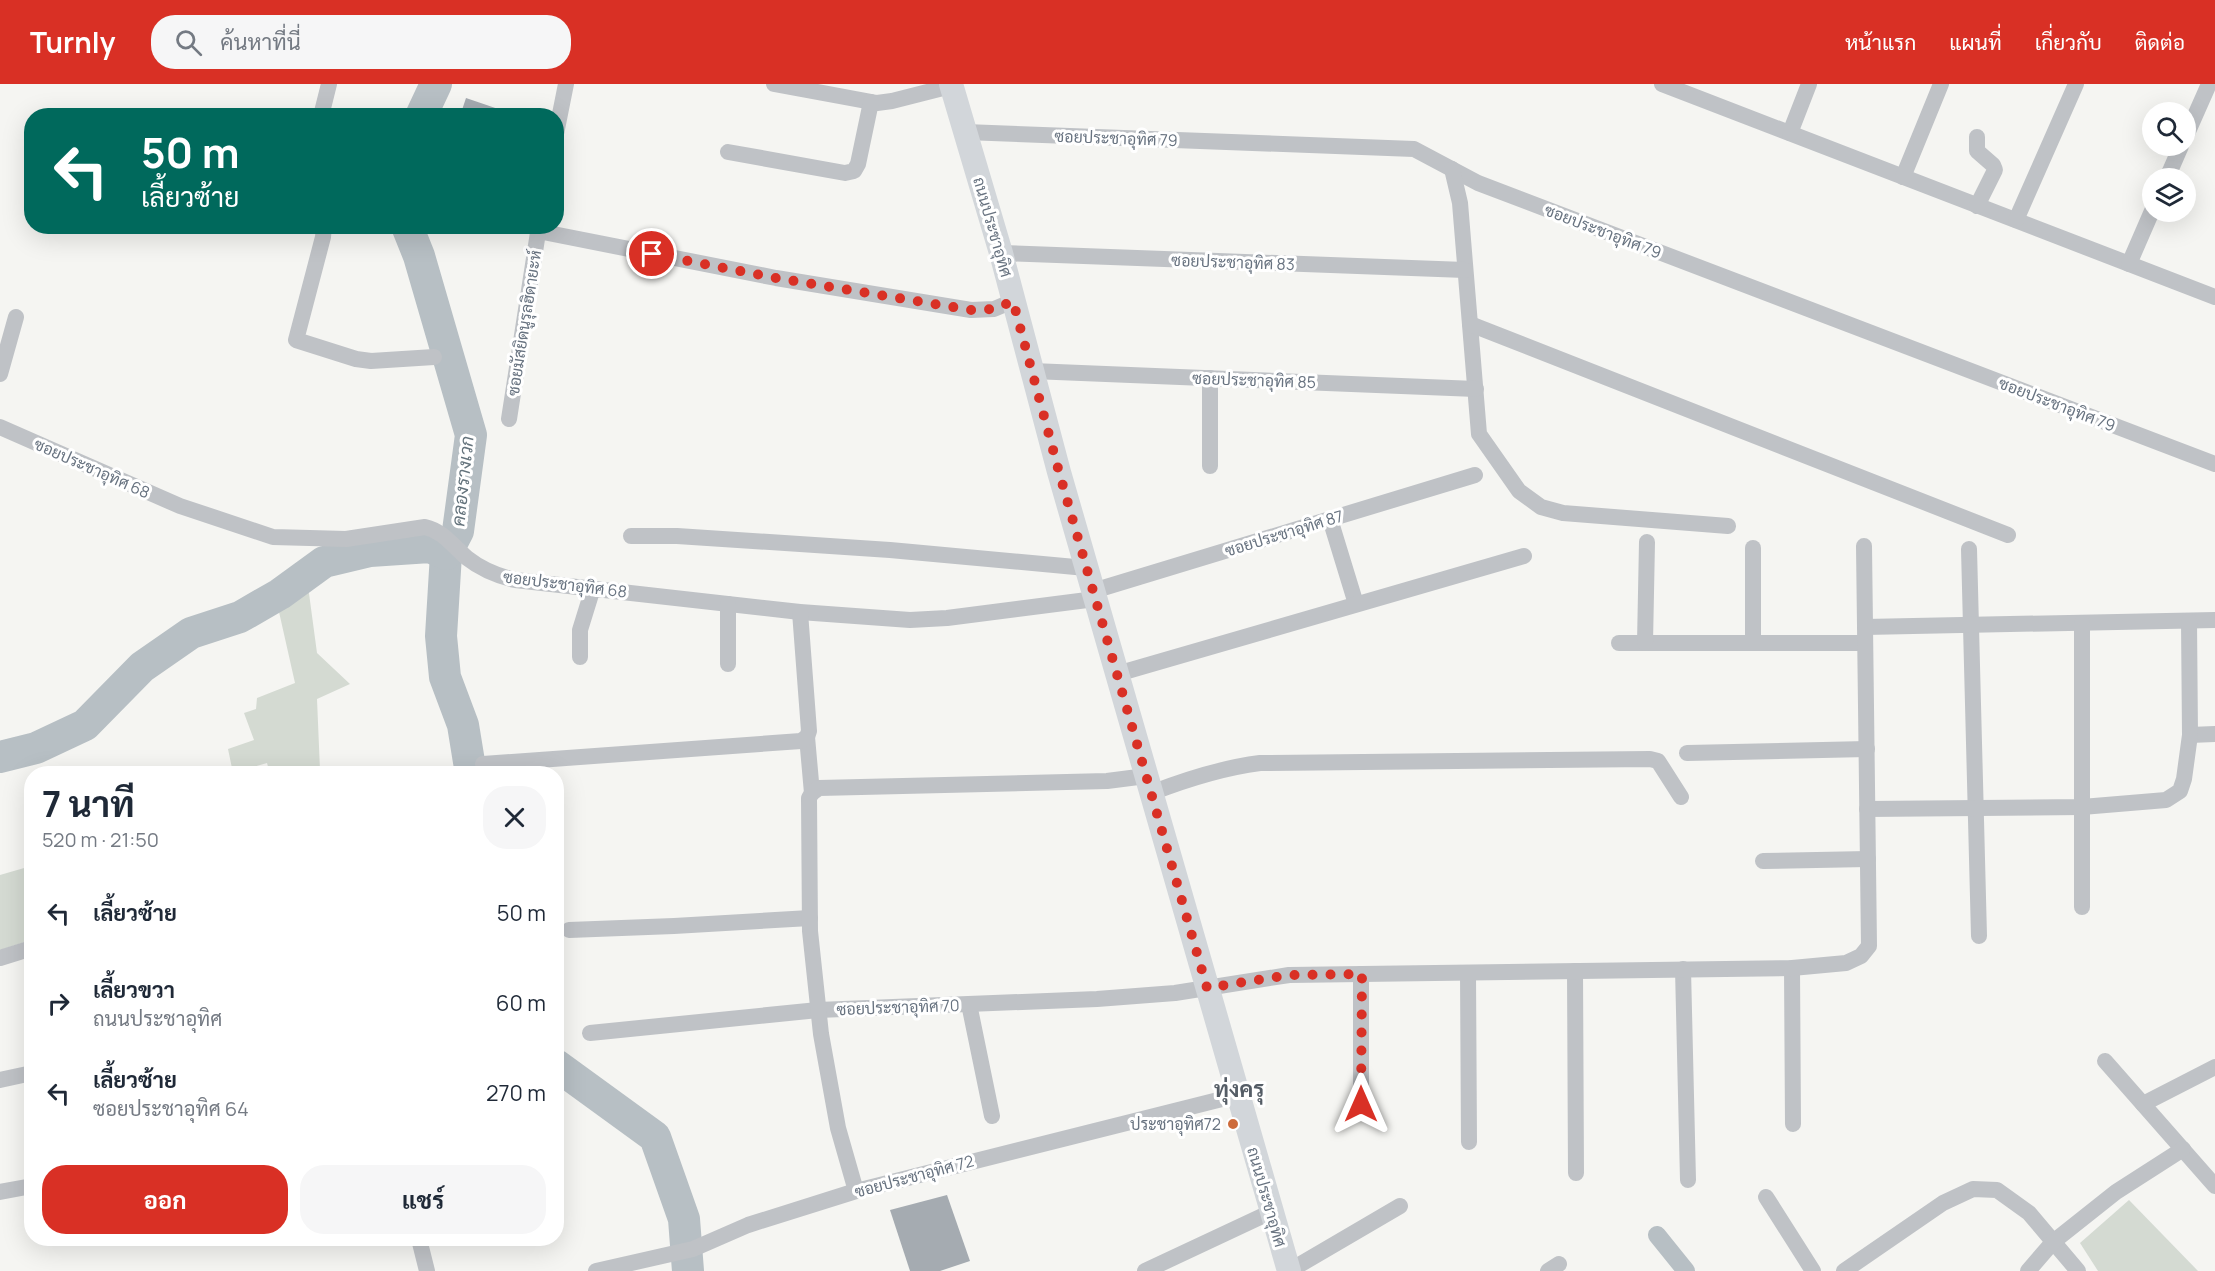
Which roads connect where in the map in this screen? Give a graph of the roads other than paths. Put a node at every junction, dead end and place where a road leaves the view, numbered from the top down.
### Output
1 (329, 84) edge
2 (566, 84) edge
3 (774, 84) edge
4 (1662, 84) edge
5 (1809, 84) edge
6 (1941, 84) edge
7 (2076, 84) edge
8 (2209, 84) edge
9 (951, 85) edge
10 (1680, 87) edge
11 (871, 102) junction
12 (323, 108) edge
13 (561, 108) edge
14 (2196, 113) edge
15 (965, 132) junction
16 (1790, 133) junction
17 (1977, 136) dead end
18 (728, 152) dead end
19 (1452, 169) junction
20 (1903, 177) junction
21 (1977, 206) junction
22 (2016, 220) junction
23 (2147, 222) edge
24 (323, 234) edge
25 (538, 234) edge
26 (563, 234) edge
27 (1001, 254) junction
28 (2129, 264) junction
29 (1465, 270) junction
30 (2215, 297) edge
31 (1013, 301) junction
32 (16, 317) dead end
33 (1470, 324) junction
34 (434, 357) dead end
35 (1032, 371) junction
36 (0, 374) edge
37 (1209, 378) junction
38 (1476, 389) junction
39 (509, 419) dead end
40 (0, 427) edge
41 (2215, 464) edge
42 (1210, 466) dead end
43 (1475, 475) dead end
44 (1330, 519) junction
45 (1728, 526) dead end
46 (2007, 535) dead end
47 (631, 536) dead end
48 (1647, 542) dead end
49 (1864, 546) dead end
50 (1753, 548) dead end
51 (1969, 549) dead end
52 (1524, 556) dead end
53 (1091, 586) junction
54 (593, 588) junction
55 (728, 604) junction
56 (1356, 604) junction
57 (800, 612) junction
58 (2215, 620) edge
59 (2189, 621) junction
60 (2082, 623) junction
61 (1971, 625) junction
62 (1865, 635) junction
63 (1619, 643) dead end
64 (1646, 643) junction
65 (1753, 643) junction
66 (580, 657) dead end
67 (728, 664) dead end
68 (1117, 674) junction
69 (2215, 734) edge
70 (2190, 735) junction
71 (807, 737) junction
72 (1866, 749) junction
73 (1687, 753) dead end
74 (483, 764) dead end
75 (1148, 784) junction
76 (812, 793) junction
77 (1681, 797) dead end
78 (2082, 807) junction
79 (1975, 808) junction
80 (1867, 809) junction
81 (1868, 859) junction
82 (1763, 861) dead end
83 (2082, 907) dead end
84 (810, 918) junction
85 (569, 930) dead end
86 (1978, 936) dead end
87 (24, 950) edge
88 (0, 958) edge
89 (1792, 968) junction
90 (1683, 969) junction
91 (1575, 971) junction
92 (1468, 973) junction
93 (1362, 974) junction
94 (1207, 988) junction
95 (969, 1004) junction
96 (818, 1010) junction
97 (590, 1033) dead end
98 (2105, 1061) dead end
99 (2215, 1067) edge
100 (24, 1075) edge
101 (0, 1080) edge
102 (1238, 1095) junction
103 (1361, 1104) dead end
104 (2143, 1104) junction
105 (992, 1116) dead end
106 (1793, 1124) dead end
107 (1468, 1142) dead end
108 (2182, 1149) junction
109 (1576, 1173) dead end
110 (1688, 1180) dead end
111 (2215, 1186) edge
112 (24, 1188) edge
113 (856, 1191) junction
114 (0, 1192) edge
115 (1766, 1197) dead end
116 (1400, 1206) dead end
117 (1271, 1212) junction
118 (2053, 1242) junction
119 (421, 1246) edge
120 (427, 1271) edge
121 (596, 1271) edge
122 (1145, 1271) edge
123 (1289, 1271) edge
124 (1813, 1271) edge
125 (1844, 1271) edge
126 (2028, 1271) edge
127 (2078, 1271) edge

1 - 12 street
2 - 13 street
3 - 11 street
4 - 10 street
5 - 16 street
6 - 20 street
7 - 22 street
8 - 14 street
9 - 11 street
9 - 15 main road, ถนนประชาอุทิศ
10 - 16 street
11 - 18 street
15 - 19 street, ซอยประชาอุทิศ 79
15 - 27 main road, ถนนประชาอุทิศ
16 - 20 street
17 - 21 street
19 - 29 street
19 - 41 street, ซอยประชาอุทิศ 79
20 - 21 street
21 - 22 street
22 - 28 street
23 - 28 street
24 - 34 street
25 - 39 street, ซอยมัสยิดนูรุลฮิดายะห์
26 - 31 street
27 - 29 street, ซอยประชาอุทิศ 83
27 - 31 main road, ถนนประชาอุทิศ
28 - 30 street
29 - 33 street
31 - 35 main road, ถนนประชาอุทิศ
32 - 36 street
33 - 38 street
33 - 46 street
35 - 37 street, ซอยประชาอุทิศ 85
35 - 53 main road, ถนนประชาอุทิศ
37 - 38 street, ซอยประชาอุทิศ 85
37 - 42 street
38 - 45 street
40 - 54 street, ซอยประชาอุทิศ 68
43 - 44 street, ซอยประชาอุทิศ 87
44 - 53 street, ซอยประชาอุทิศ 87
44 - 56 street
47 - 53 street
48 - 64 street
49 - 62 street
50 - 65 street
51 - 61 street
52 - 56 street
53 - 57 street, ซอยประชาอุทิศ 68
53 - 68 main road, ถนนประชาอุทิศ
54 - 55 street, ซอยประชาอุทิศ 68
54 - 66 street
55 - 57 street, ซอยประชาอุทิศ 68
55 - 67 street
56 - 68 street
57 - 71 street
58 - 59 street
59 - 60 street
59 - 70 street
60 - 61 street
60 - 78 street
61 - 62 street
61 - 79 street
62 - 65 street
62 - 72 street
63 - 64 street
64 - 65 street
68 - 75 main road, ถนนประชาอุทิศ
69 - 70 street
70 - 78 street
71 - 74 street
71 - 76 street
72 - 73 street
72 - 80 street
75 - 76 street
75 - 77 street
75 - 94 main road, ถนนประชาอุทิศ
76 - 84 street
78 - 79 street
78 - 83 street
79 - 80 street
79 - 86 street
80 - 81 street
81 - 82 street
81 - 89 street, ซอยประชาอุทิศ 70
84 - 85 street
84 - 96 street
87 - 88 street
89 - 90 street, ซอยประชาอุทิศ 70
89 - 106 street
90 - 91 street, ซอยประชาอุทิศ 70
90 - 110 street
91 - 92 street, ซอยประชาอุทิศ 70
91 - 109 street
92 - 93 street, ซอยประชาอุทิศ 70
92 - 107 street
93 - 94 street, ซอยประชาอุทิศ 70
93 - 103 street
94 - 95 street, ซอยประชาอุทิศ 70
94 - 102 main road, ถนนประชาอุทิศ
95 - 96 street, ซอยประชาอุทิศ 70
95 - 105 street
96 - 97 street, ซอยประชาอุทิศ 70
96 - 113 street
98 - 104 street
99 - 104 street
100 - 101 street
102 - 113 street, ซอยประชาอุทิศ 72
102 - 117 main road, ถนนประชาอุทิศ
104 - 108 street
108 - 111 street
108 - 118 street
112 - 114 street
113 - 121 street, ซอยประชาอุทิศ 72
115 - 124 street
116 - 123 street
117 - 122 street
117 - 123 main road, ถนนประชาอุทิศ
118 - 125 street
118 - 126 street
118 - 127 street
119 - 120 street

